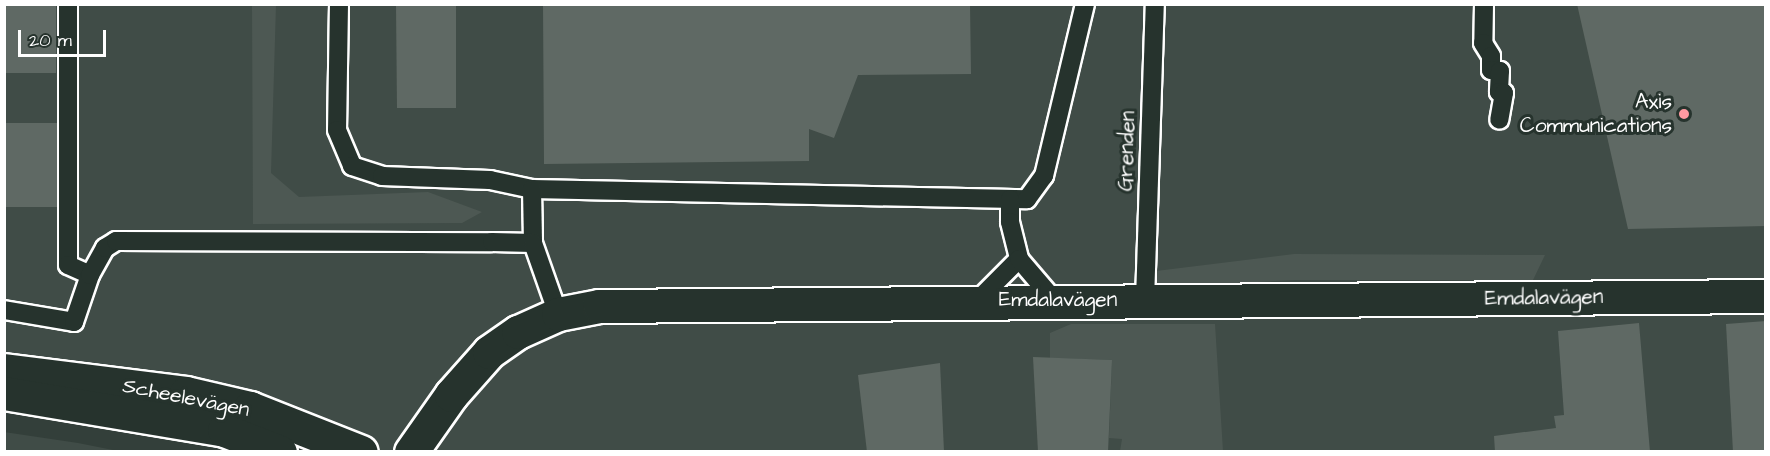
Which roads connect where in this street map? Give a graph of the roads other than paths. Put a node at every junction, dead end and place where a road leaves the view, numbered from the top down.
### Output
1 (68, 4) edge
2 (339, 4) edge
3 (1085, 4) edge
4 (1155, 4) edge
5 (1484, 4) edge
6 (1499, 120) dead end
7 (532, 189) junction
8 (1010, 199) junction
9 (533, 243) junction
10 (1019, 260) junction
11 (90, 275) junction
12 (1766, 296) edge
13 (978, 300) junction
14 (1054, 300) junction
15 (1145, 300) junction
16 (4, 310) edge
17 (558, 314) junction
18 (4, 370) edge
19 (4, 393) edge
20 (280, 452) edge
21 (361, 452) edge
22 (411, 452) edge

1 - 11 lane
2 - 7 lane
3 - 8 lane
4 - 15 lane, Grenden
5 - 6 lane
7 - 8 lane
7 - 9 lane
8 - 10 lane
9 - 11 lane
9 - 17 lane
10 - 13 lane
10 - 14 lane
11 - 16 lane
12 - 15 street, Emdalavägen
13 - 14 street, Emdalavägen
13 - 17 street, Emdalavägen
14 - 15 street, Emdalavägen
17 - 22 street, Emdalavägen
18 - 21 street, Scheelevägen
19 - 20 street, Scheelevägen

